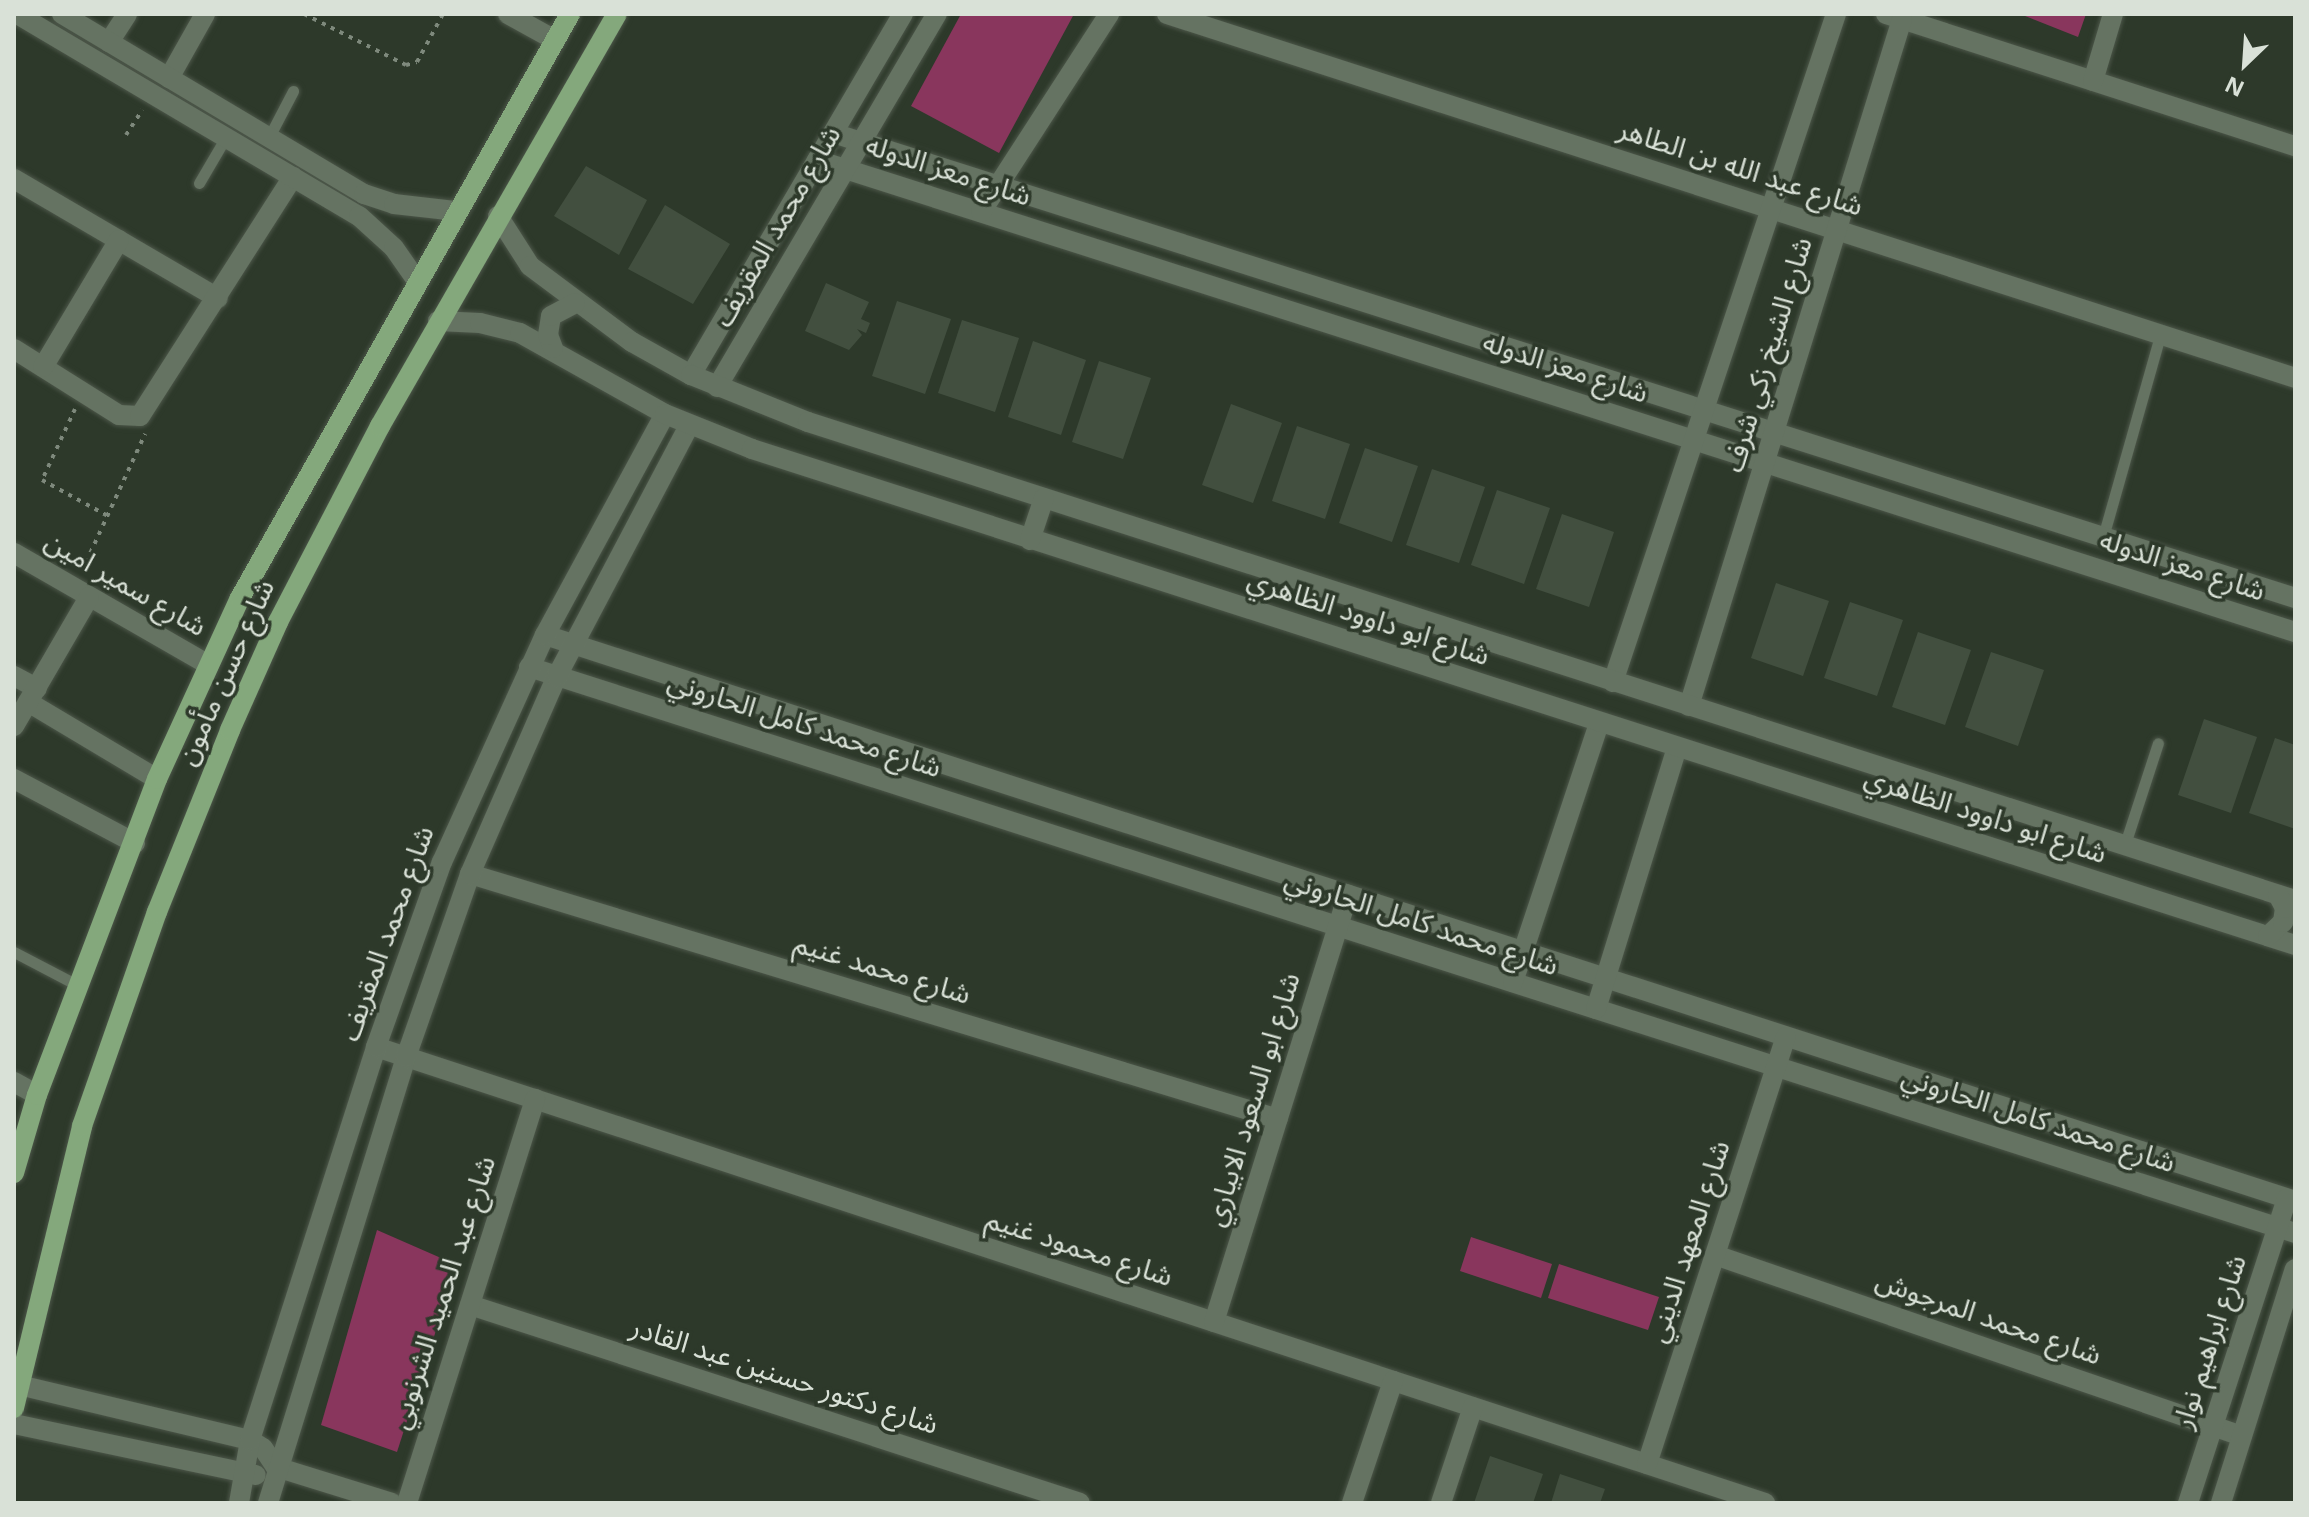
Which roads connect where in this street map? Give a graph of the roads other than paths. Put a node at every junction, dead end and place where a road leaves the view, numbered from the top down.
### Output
1 (17, 14) edge
2 (62, 14) edge
3 (127, 14) edge
4 (205, 14) edge
5 (508, 14) edge
6 (570, 14) edge
7 (617, 14) edge
8 (903, 14) edge
9 (937, 14) edge
10 (1109, 14) edge
11 (1167, 14) edge
12 (1836, 14) edge
13 (2113, 14) edge
14 (1894, 17) edge
15 (555, 40) junction
16 (109, 42) junction
17 (169, 78) junction
18 (2093, 81) junction
19 (293, 91) dead end
20 (833, 133) junction
21 (226, 137) junction
22 (269, 137) junction
23 (860, 141) junction
24 (2295, 146) edge
25 (817, 160) junction
26 (843, 168) junction
27 (293, 177) junction
28 (15, 183) edge
29 (199, 183) dead end
30 (1000, 185) junction
31 (379, 200) junction
32 (1771, 209) junction
33 (455, 211) junction
34 (981, 212) junction
35 (498, 216) junction
36 (370, 225) junction
37 (1837, 230) junction
38 (119, 240) junction
39 (416, 280) junction
40 (218, 298) junction
41 (575, 303) junction
42 (438, 321) junction
43 (2160, 335) junction
44 (553, 348) junction
45 (14, 349) edge
46 (43, 367) junction
47 (691, 375) junction
48 (2295, 378) edge
49 (717, 387) junction
50 (1704, 410) junction
51 (665, 414) junction
52 (689, 426) junction
53 (1774, 432) junction
54 (1694, 440) junction
55 (1765, 463) junction
56 (1044, 498) junction
57 (2103, 537) junction
58 (1030, 540) junction
59 (14, 553) edge
60 (82, 592) junction
61 (2295, 598) edge
62 (2295, 632) edge
63 (545, 635) junction
64 (575, 645) junction
65 (209, 665) junction
66 (529, 667) junction
67 (14, 676) edge
68 (557, 676) junction
69 (1613, 682) junction
70 (32, 695) junction
71 (1689, 706) junction
72 (1599, 723) junction
73 (14, 726) edge
74 (2158, 743) dead end
75 (1677, 748) junction
76 (14, 779) edge
77 (157, 779) junction
78 (135, 843) junction
79 (2124, 847) junction
80 (470, 874) junction
81 (1348, 895) junction
82 (2287, 897) edge
83 (1338, 927) junction
84 (2268, 936) junction
85 (2295, 945) edge
86 (14, 952) edge
87 (1523, 952) junction
88 (1605, 978) junction
89 (1513, 982) junction
90 (77, 985) junction
91 (1596, 1009) junction
92 (1786, 1037) junction
93 (376, 1047) junction
94 (406, 1057) junction
95 (1777, 1067) junction
96 (14, 1082) edge
97 (37, 1095) junction
98 (535, 1099) junction
99 (1278, 1119) junction
100 (14, 1173) edge
101 (2291, 1200) edge
102 (2286, 1231) edge
103 (1715, 1255) junction
104 (2295, 1269) edge
105 (470, 1305) junction
106 (1214, 1322) junction
107 (1393, 1381) junction
108 (19, 1385) junction
109 (1473, 1407) junction
110 (14, 1408) edge
111 (14, 1424) edge
112 (2213, 1426) junction
113 (2242, 1436) junction
114 (250, 1440) junction
115 (1647, 1464) junction
116 (276, 1467) junction
117 (244, 1475) junction
118 (239, 1503) edge
119 (268, 1503) edge
120 (392, 1503) edge
121 (407, 1503) edge
122 (1080, 1503) edge
123 (1352, 1503) edge
124 (1441, 1503) edge
125 (1765, 1503) edge
126 (2188, 1503) edge
127 (2221, 1503) edge

1 - 21 street
2 - 16 street
3 - 16 street
4 - 17 street
5 - 15 street
6 - 15 main road, شارع حسن مأمون
7 - 35 main road, شارع حسن مأمون
8 - 20 street, شارع محمد المقريف
9 - 23 street, شارع محمد المقريف
10 - 30 street
11 - 32 street, شارع عبد الله بن الطاهر
12 - 32 street, شارع الشيخ زكي شرف
13 - 18 street
14 - 18 street
14 - 37 street, شارع الشيخ زكي شرف
15 - 33 main road, شارع حسن مأمون
16 - 17 street
17 - 22 street
18 - 24 street
19 - 22 lane
20 - 23 street, شارع معز الدوله
20 - 25 street, شارع محمد المقريف
21 - 27 street
21 - 29 lane
22 - 31 street
23 - 26 street, شارع محمد المقريف
23 - 30 street, شارع معز الدوله
25 - 26 street, شارع معز الدوله
25 - 47 street, شارع محمد المقريف
26 - 34 street, شارع معز الدوله
26 - 49 street, شارع محمد المقريف
27 - 36 street
27 - 40 street
28 - 38 street
30 - 34 street
30 - 50 street, شارع معز الدوله
31 - 33 street
31 - 36 street
32 - 37 street, شارع عبد الله بن الطاهر
32 - 50 street, شارع الشيخ زكي شرف
33 - 39 main road, شارع حسن مأمون
34 - 54 street, شارع معز الدوله
35 - 41 street, شارع ابو داوود الظاهري
35 - 42 main road, شارع حسن مأمون
36 - 39 street
37 - 43 street, شارع عبد الله بن الطاهر
37 - 53 street, شارع الشيخ زكي شرف
38 - 40 street
38 - 46 street
39 - 65 main road, شارع حسن مأمون
40 - 46 street
41 - 44 street
41 - 47 street, شارع ابو داوود الظاهري
42 - 44 street, شارع ابو داوود الظاهري
42 - 108 main road, شارع حسن مأمون
43 - 48 street, شارع عبد الله بن الطاهر
43 - 57 lane
44 - 51 street, شارع ابو داوود الظاهري
45 - 46 street
47 - 49 street, شارع ابو داوود الظاهري
49 - 56 street, شارع ابو داوود الظاهري
50 - 53 street, شارع معز الدوله
50 - 54 street, شارع الشيخ زكي شرف
51 - 52 street, شارع ابو داوود الظاهري
51 - 63 street, شارع محمد المقريف
52 - 58 street, شارع ابو داوود الظاهري
52 - 64 street, شارع محمد المقريف
53 - 55 street, شارع الشيخ زكي شرف
53 - 57 street, شارع معز الدوله
54 - 55 street, شارع معز الدوله
54 - 69 street, شارع الشيخ زكي شرف
55 - 62 street, شارع معز الدوله
55 - 71 street, شارع الشيخ زكي شرف
56 - 58 street
56 - 69 street, شارع ابو داوود الظاهري
57 - 61 street, شارع معز الدوله
58 - 72 street, شارع ابو داوود الظاهري
59 - 60 street, شارع سمير امين
60 - 65 street, شارع سمير امين
60 - 70 street
63 - 64 street, شارع محمد كامل الحاروني
63 - 66 street, شارع محمد المقريف
64 - 68 street, شارع محمد المقريف
64 - 81 street, شارع محمد كامل الحاروني
65 - 77 main road, شارع حسن مأمون
66 - 68 street, شارع محمد كامل الحاروني
66 - 93 street, شارع محمد المقريف
67 - 70 street
68 - 80 street, شارع محمد المقريف
68 - 83 street, شارع محمد كامل الحاروني
69 - 71 street, شارع ابو داوود الظاهري
70 - 73 street
70 - 77 street
71 - 79 street, شارع ابو داوود الظاهري
72 - 75 street, شارع ابو داوود الظاهري
72 - 87 street
74 - 79 lane
75 - 84 street, شارع ابو داوود الظاهري
75 - 88 street
76 - 78 street
77 - 78 main road, شارع حسن مأمون
78 - 90 main road, شارع حسن مأمون
79 - 82 street, شارع ابو داوود الظاهري
80 - 94 street, شارع محمد المقريف
80 - 99 street, شارع محمد غنيم
81 - 83 street, شارع ابو السعود الابياري
81 - 87 street, شارع محمد كامل الحاروني
82 - 84 street
83 - 89 street, شارع محمد كامل الحاروني
83 - 99 street, شارع ابو السعود الابياري
84 - 85 street, شارع ابو داوود الظاهري
86 - 90 lane
87 - 88 street, شارع محمد كامل الحاروني
87 - 89 street
88 - 91 street
88 - 92 street, شارع محمد كامل الحاروني
89 - 91 street, شارع محمد كامل الحاروني
90 - 97 main road, شارع حسن مأمون
91 - 95 street, شارع محمد كامل الحاروني
92 - 95 street, شارع المعهد الديني
92 - 101 street, شارع محمد كامل الحاروني
93 - 94 street, شارع محمود غنيم
93 - 114 street, شارع محمد المقريف
94 - 98 street, شارع محمود غنيم
94 - 116 street, شارع محمد المقريف
95 - 102 street, شارع محمد كامل الحاروني
95 - 103 street, شارع المعهد الديني
96 - 97 street
97 - 100 main road, شارع حسن مأمون
98 - 105 street, شارع عبد الحميد الشرنوبي
98 - 106 street, شارع محمود غنيم
99 - 106 street, شارع ابو السعود الابياري
101 - 102 street, شارع ابراهيم نوار
102 - 112 street, شارع ابراهيم نوار
103 - 112 street, شارع محمد المرجوش
103 - 115 street, شارع المعهد الديني
104 - 113 street, شارع ابراهيم نوار
105 - 121 street, شارع عبد الحميد الشرنوبي
105 - 122 street, شارع دكتور حسنين عبد القادر
106 - 107 street, شارع محمود غنيم
107 - 109 street, شارع محمود غنيم
107 - 123 street
108 - 110 main road, شارع حسن مأمون
108 - 114 street
109 - 115 street, شارع محمود غنيم
109 - 124 street
111 - 117 street
112 - 113 street, شارع محمد المرجوش
112 - 126 street, شارع ابراهيم نوار
113 - 127 street, شارع ابراهيم نوار
114 - 116 street
114 - 117 street, شارع محمد المقريف
115 - 125 street, شارع محمود غنيم
116 - 117 street
116 - 119 street, شارع محمد المقريف
116 - 120 street
117 - 118 street, شارع محمد المقريف

